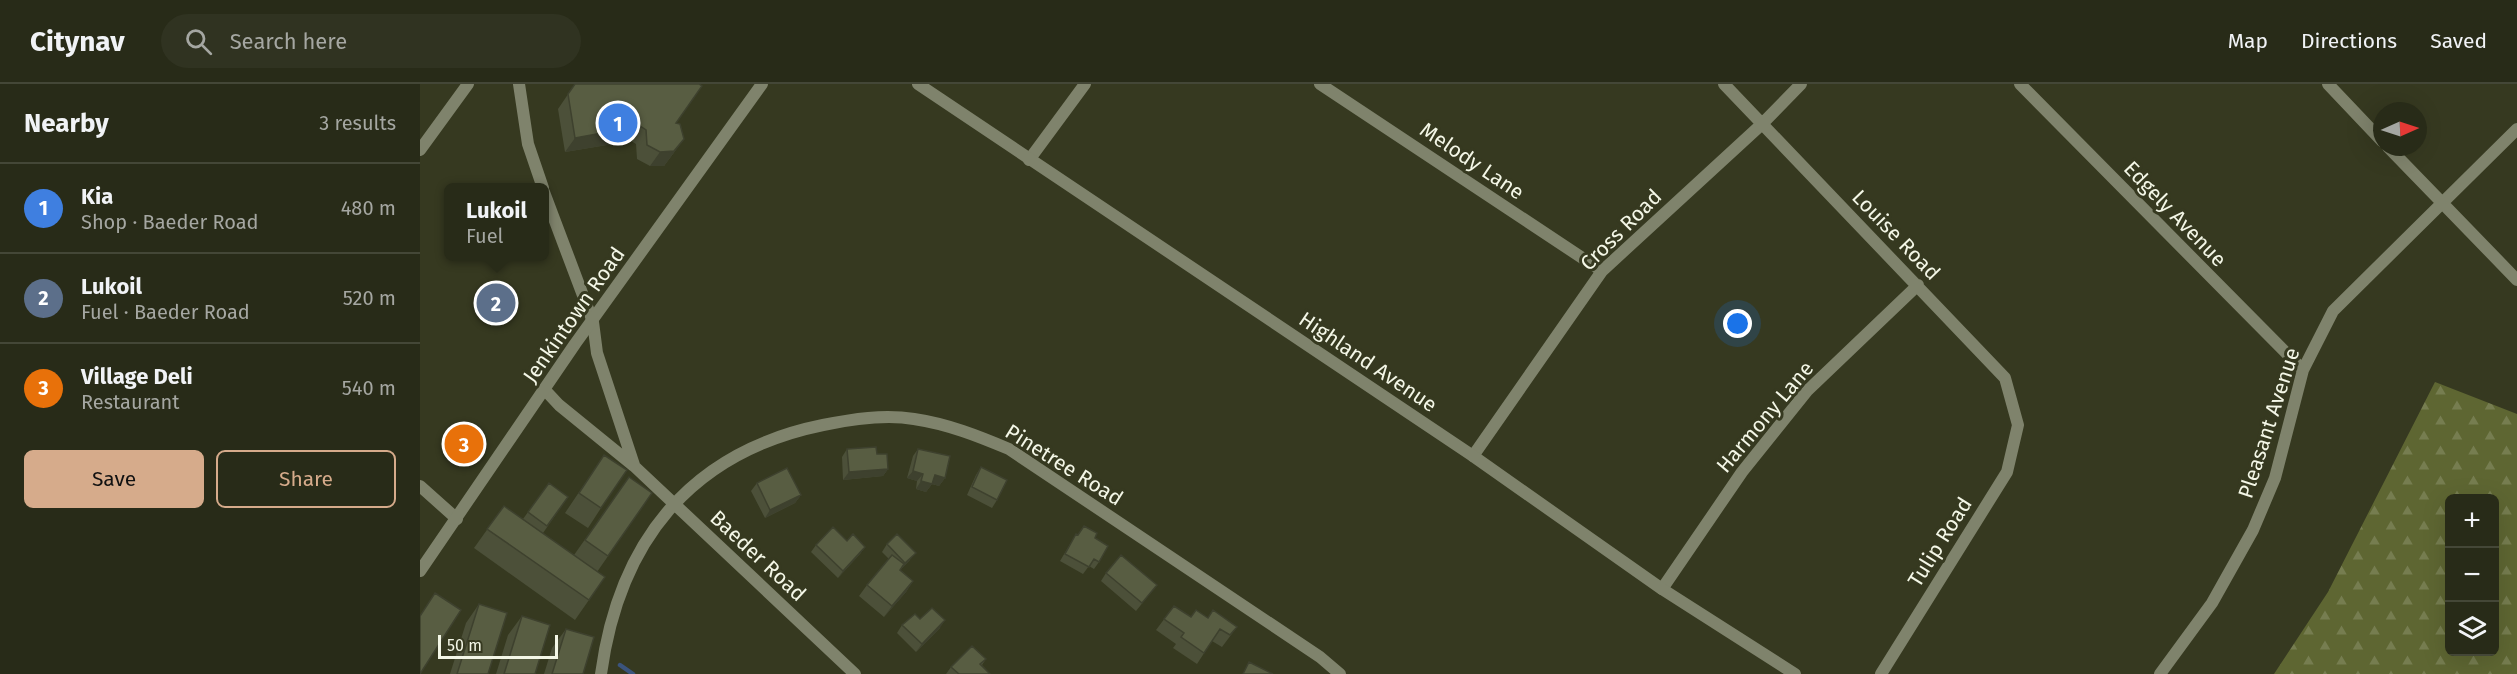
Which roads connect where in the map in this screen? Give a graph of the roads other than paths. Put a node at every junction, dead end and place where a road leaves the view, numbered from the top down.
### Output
1 (468, 84) edge
2 (519, 84) edge
3 (762, 84) edge
4 (918, 84) edge
5 (1085, 84) edge
6 (1320, 84) edge
7 (1724, 84) edge
8 (1801, 84) edge
9 (2020, 84) edge
10 (2328, 84) edge
11 (1762, 124) junction
12 (2517, 129) edge
13 (2373, 132) edge
14 (420, 150) edge
15 (2397, 156) edge
16 (1029, 160) junction
17 (541, 183) edge
18 (2442, 204) junction
19 (549, 206) edge
20 (1602, 271) junction
21 (2517, 280) edge
22 (1918, 285) junction
23 (592, 322) junction
24 (2303, 370) junction
25 (545, 390) junction
26 (2018, 425) joint
27 (1473, 456) junction
28 (634, 466) junction
29 (420, 486) edge
30 (674, 502) junction
31 (457, 519) junction
32 (420, 571) edge
33 (1662, 589) junction
34 (601, 674) edge
35 (855, 674) edge
36 (1340, 674) edge
37 (1795, 674) edge
38 (1881, 674) edge
39 (2160, 674) edge

1 - 14 street
2 - 17 street, Baeder Road
3 - 23 street, Jenkintown Road
4 - 16 street, Highland Avenue
5 - 16 street
6 - 20 street, Melody Lane
7 - 11 street, Louise Road
8 - 11 street, Cross Road
9 - 24 street, Edgely Avenue
10 - 13 street
11 - 20 street, Cross Road
11 - 22 street, Louise Road
12 - 18 street, Pleasant Avenue
15 - 18 street
16 - 27 street, Highland Avenue
18 - 21 street
18 - 24 street, Pleasant Avenue
19 - 23 street, Baeder Road
20 - 27 street, Cross Road
22 - 26 street, Louise Road
22 - 33 street, Harmony Lane
23 - 25 street, Jenkintown Road
23 - 28 street, Baeder Road
24 - 39 street, Pleasant Avenue
25 - 28 street, Baeder Road
25 - 31 street, Jenkintown Road
26 - 38 street, Tulip Road
27 - 33 street, Highland Avenue
28 - 30 street, Baeder Road
29 - 31 street
30 - 34 street, Pinetree Road
30 - 35 street, Baeder Road
30 - 36 street, Pinetree Road
31 - 32 street, Jenkintown Road
33 - 37 street, Highland Avenue

